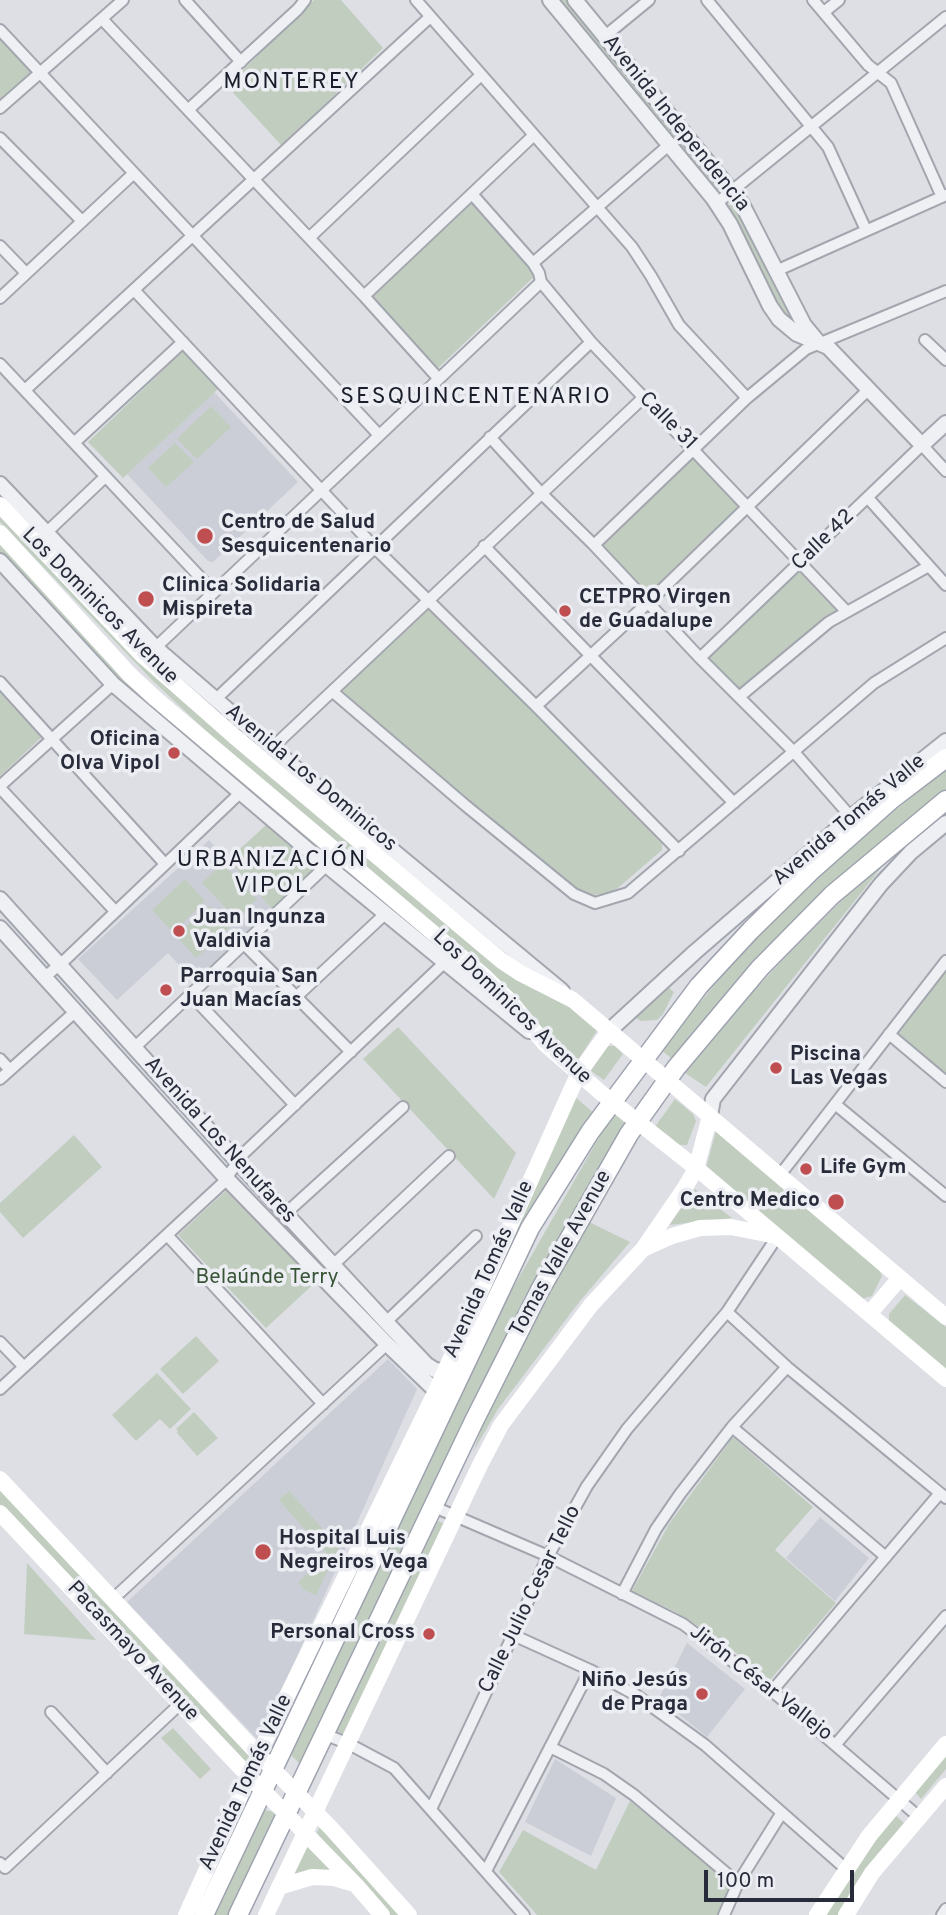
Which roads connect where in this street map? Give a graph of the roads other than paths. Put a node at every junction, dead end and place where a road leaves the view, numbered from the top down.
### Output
1 (123, 0) edge
2 (186, 0) edge
3 (416, 0) edge
4 (550, 0) edge
5 (575, 0) edge
6 (649, 0) edge
7 (707, 0) edge
8 (813, 0) edge
9 (839, 0) edge
10 (298, 3) edge
11 (824, 12) junction
12 (430, 17) junction
13 (946, 18) edge
14 (102, 19) junction
15 (0, 30) edge
16 (606, 36) junction
17 (241, 62) junction
18 (40, 72) junction
19 (879, 73) junction
20 (481, 75) junction
21 (0, 108) edge
22 (189, 109) junction
23 (813, 127) junction
24 (534, 135) junction
25 (0, 138) edge
26 (670, 144) junction
27 (134, 173) junction
28 (255, 179) junction
29 (733, 190) junction
30 (472, 194) junction
31 (944, 196) edge
32 (717, 203) junction
33 (597, 206) junction
34 (82, 221) junction
35 (866, 230) junction
36 (193, 236) junction
37 (309, 238) junction
38 (0, 246) edge
39 (533, 263) junction
40 (776, 271) junction
41 (26, 273) junction
42 (541, 282) junction
43 (135, 291) junction
44 (946, 291) edge
45 (364, 296) junction
46 (0, 298) edge
47 (925, 340) dead end
48 (183, 342) junction
49 (591, 342) junction
50 (819, 343) junction
51 (946, 360) edge
52 (0, 363) edge
53 (438, 378) junction
54 (25, 390) junction
55 (868, 390) junction
56 (643, 398) junction
57 (747, 398) junction
58 (946, 423) edge
59 (379, 435) junction
60 (490, 437) junction
61 (75, 442) junction
62 (922, 445) junction
63 (695, 449) junction
64 (946, 471) edge
65 (105, 477) junction
66 (0, 484) edge
67 (321, 492) junction
68 (541, 493) junction
69 (869, 498) junction
70 (0, 505) edge
71 (748, 507) junction
72 (0, 533) edge
73 (46, 533) junction
74 (594, 545) junction
75 (484, 546) junction
76 (376, 548) junction
77 (0, 561) edge
78 (801, 564) junction
79 (929, 566) junction
80 (946, 585) edge
81 (214, 592) junction
82 (428, 600) junction
83 (648, 603) junction
84 (846, 611) junction
85 (946, 638) edge
86 (151, 653) junction
87 (592, 656) junction
88 (700, 658) junction
89 (0, 682) edge
90 (113, 684) junction
91 (333, 692) junction
92 (739, 697) junction
93 (216, 699) junction
94 (536, 706) junction
95 (52, 739) junction
96 (946, 741) edge
97 (273, 747) junction
98 (794, 752) junction
99 (946, 758) edge
100 (0, 787) edge
101 (242, 792) junction
102 (946, 800) edge
103 (734, 803) junction
104 (851, 817) junction
105 (946, 823) edge
106 (678, 851) junction
107 (165, 864) junction
108 (327, 865) junction
109 (0, 899) edge
110 (115, 911) junction
111 (385, 914) junction
112 (0, 928) edge
113 (245, 946) junction
114 (946, 961) edge
115 (444, 962) junction
116 (58, 965) junction
117 (44, 977) junction
118 (191, 995) junction
119 (296, 997) junction
120 (573, 1000) junction
121 (76, 1011) junction
122 (609, 1031) junction
123 (889, 1034) junction
124 (545, 1044) junction
125 (134, 1048) junction
126 (351, 1052) junction
127 (0, 1059) edge
128 (643, 1060) junction
129 (10, 1070) junction
130 (579, 1073) junction
131 (0, 1079) edge
132 (667, 1079) junction
133 (946, 1082) edge
134 (611, 1102) junction
135 (835, 1104) junction
136 (295, 1105) junction
137 (403, 1107) dead end
138 (709, 1116) junction
139 (637, 1122) junction
140 (449, 1156) dead end
141 (238, 1163) junction
142 (696, 1169) junction
143 (780, 1175) junction
144 (228, 1179) junction
145 (946, 1196) edge
146 (285, 1214) junction
147 (167, 1235) junction
148 (476, 1236) dead end
149 (777, 1237) junction
150 (643, 1249) junction
151 (333, 1265) junction
152 (900, 1278) junction
153 (727, 1312) junction
154 (869, 1314) junction
155 (946, 1317) edge
156 (386, 1322) junction
157 (0, 1342) edge
158 (387, 1344) junction
159 (24, 1367) junction
160 (787, 1367) junction
161 (445, 1371) junction
162 (946, 1379) edge
163 (0, 1389) edge
164 (436, 1391) junction
165 (323, 1404) junction
166 (732, 1427) junction
167 (0, 1479) edge
168 (943, 1495) edge
169 (432, 1506) junction
170 (0, 1513) edge
171 (456, 1516) junction
172 (548, 1556) junction
173 (886, 1557) junction
174 (622, 1594) junction
175 (113, 1599) junction
176 (96, 1615) junction
177 (946, 1616) edge
178 (513, 1635) junction
179 (590, 1670) junction
180 (772, 1691) junction
181 (180, 1704) junction
182 (51, 1712) dead end
183 (324, 1734) junction
184 (349, 1744) junction
185 (836, 1744) junction
186 (946, 1744) edge
187 (550, 1747) junction
188 (259, 1755) junction
189 (274, 1771) junction
190 (107, 1773) junction
191 (250, 1776) junction
192 (946, 1786) edge
193 (264, 1791) junction
194 (295, 1792) junction
195 (899, 1799) junction
196 (430, 1809) junction
197 (316, 1812) junction
198 (285, 1813) junction
199 (781, 1814) junction
200 (919, 1817) junction
201 (305, 1833) junction
202 (2, 1866) edge
203 (846, 1869) junction
204 (486, 1871) junction
205 (738, 1884) junction
206 (356, 1885) junction
207 (279, 1887) junction
208 (946, 1909) edge
209 (186, 1915) edge
210 (204, 1915) edge
211 (238, 1915) edge
212 (266, 1915) edge
213 (382, 1915) edge
214 (409, 1915) edge
215 (524, 1915) edge
216 (724, 1915) edge
217 (817, 1915) edge
218 (846, 1915) edge
219 (942, 1915) edge

1 - 14 street
2 - 17 street
3 - 12 street
4 - 26 street, Avenida Independencia
5 - 16 street, Avenida Independencia
6 - 16 street
7 - 23 street
8 - 11 street
9 - 11 street
10 - 17 street
11 - 19 street
12 - 20 street
12 - 28 street
13 - 19 street
14 - 18 street
14 - 22 street
15 - 18 street
16 - 29 street, Avenida Independencia
17 - 22 street
18 - 21 street
18 - 27 street
19 - 23 street
19 - 31 street
20 - 24 street
20 - 37 street
22 - 28 street
23 - 29 street
23 - 35 street
24 - 30 street
24 - 33 street
25 - 34 street
26 - 32 street, Avenida Independencia
26 - 33 street
27 - 34 street
27 - 36 street
28 - 36 street
28 - 37 street
29 - 32 street
29 - 40 street, Avenida Independencia
30 - 39 street, Calle 31
30 - 45 street
31 - 35 street
32 - 50 street, Avenida Independencia
33 - 39 street
33 - 57 street
34 - 41 street
35 - 40 street
36 - 43 street
36 - 59 street
37 - 45 street
38 - 41 street
39 - 42 street, Calle 31
40 - 50 street, Avenida Independencia
41 - 46 street
42 - 49 street, Calle 31
42 - 53 street
43 - 48 street
43 - 54 street
44 - 50 street
45 - 53 street
47 - 51 street
48 - 61 street
48 - 67 street
49 - 56 street, Calle 31
49 - 60 street
50 - 55 street
50 - 57 street
52 - 54 street
53 - 59 street
54 - 61 street
55 - 62 street
55 - 71 street
56 - 63 street, Calle 31
56 - 68 street
57 - 63 street
58 - 62 street, Calle 42
59 - 67 street
60 - 68 street
60 - 76 street
61 - 65 street
62 - 64 street
62 - 69 street, Calle 42
63 - 71 street, Calle 31
63 - 74 street
65 - 73 street
65 - 81 street
66 - 73 street, Avenida Los Dominicos
67 - 76 street
67 - 81 street
68 - 74 street
68 - 75 street
69 - 78 street, Calle 42
69 - 79 street
70 - 86 main road, Los Dominicos Avenue
71 - 78 street, Calle 31
71 - 83 street
72 - 124 main road, Los Dominicos Avenue
73 - 86 street, Avenida Los Dominicos
74 - 83 street
75 - 82 street
75 - 87 street
76 - 82 street
76 - 93 street
77 - 90 street
78 - 84 street, Calle 31
78 - 88 street, Calle 42
79 - 80 street
79 - 84 street
81 - 86 street
82 - 91 street
82 - 94 street
83 - 87 street
83 - 88 street
84 - 92 street
85 - 98 street
86 - 93 street, Avenida Los Dominicos
86 - 120 main road, Los Dominicos Avenue
87 - 94 street
87 - 103 street
88 - 92 street
89 - 95 street
90 - 95 street
90 - 101 street
91 - 97 street
91 - 106 street
92 - 98 street
93 - 97 street, Avenida Los Dominicos
94 - 106 street
95 - 100 street
95 - 107 street
96 - 104 street, Avenida Tomás Valle
97 - 120 street, Avenida Los Dominicos
98 - 103 street
98 - 104 street
99 - 128 main road
100 - 110 street
101 - 107 street
101 - 108 street
102 - 132 main road, Tomas Valle Avenue
103 - 106 street
104 - 122 street, Avenida Tomás Valle
105 - 138 street
107 - 110 street
108 - 111 street
108 - 113 street
109 - 116 street, Avenida Los Nenufares
110 - 116 street
111 - 115 street
111 - 119 street
112 - 117 street, Avenida Los Nenufares
113 - 118 street
113 - 119 street
114 - 123 street
115 - 124 street
115 - 126 street
116 - 117 street
116 - 125 street, Avenida Los Nenufares
117 - 121 street, Avenida Los Nenufares
118 - 125 street
118 - 136 street
119 - 126 street
120 - 122 main road, Los Dominicos Avenue
121 - 129 street
121 - 144 street, Avenida Los Nenufares
122 - 128 main road, Los Dominicos Avenue
122 - 130 main road, Avenida Tomás Valle
123 - 133 street
123 - 135 street
124 - 130 main road, Los Dominicos Avenue
125 - 141 street, Avenida Los Nenufares
126 - 136 street
127 - 129 street
128 - 132 main road, Los Dominicos Avenue
128 - 134 main road
129 - 131 street
130 - 134 main road, Los Dominicos Avenue
130 - 161 main road, Avenida Tomás Valle
132 - 138 main road, Los Dominicos Avenue
132 - 139 main road, Tomas Valle Avenue
134 - 139 main road, Los Dominicos Avenue
134 - 189 main road, Tomas Valle Avenue
135 - 143 street
135 - 145 street
136 - 141 street
137 - 146 street
138 - 142 main road
138 - 143 main road, Los Dominicos Avenue
139 - 142 main road, Los Dominicos Avenue
139 - 169 main road, Tomas Valle Avenue
140 - 151 street
141 - 144 street
141 - 146 street, Avenida Los Nenufares
142 - 149 main road, Los Dominicos Avenue
142 - 150 main road
143 - 152 main road, Los Dominicos Avenue
144 - 147 street
144 - 158 street, Avenida Los Nenufares
146 - 151 street, Avenida Los Nenufares
147 - 159 street
147 - 165 street
148 - 156 street
149 - 150 main road
149 - 153 street, Calle Julio Cesar Tello
149 - 154 main road, Los Dominicos Avenue
150 - 171 main road
151 - 156 street, Avenida Los Nenufares
152 - 154 main road
152 - 155 main road, Los Dominicos Avenue
153 - 160 street
153 - 172 street, Calle Julio Cesar Tello
154 - 162 main road, Los Dominicos Avenue
156 - 161 street, Avenida Los Nenufares
157 - 159 street
158 - 164 street, Avenida Los Nenufares
158 - 165 street
159 - 163 street
160 - 166 street
160 - 168 street
161 - 164 main road, Avenida Tomás Valle
164 - 188 main road, Avenida Tomás Valle
165 - 175 street
166 - 173 street
166 - 174 street
167 - 175 main road, Pacasmayo Avenue
168 - 173 street
169 - 171 street, Jirón César Vallejo
169 - 183 main road, Tomas Valle Avenue
170 - 176 main road, Pacasmayo Avenue
171 - 172 street, Jirón César Vallejo
171 - 184 main road
172 - 174 street, Jirón César Vallejo
172 - 178 street, Calle Julio Cesar Tello
173 - 180 street
174 - 180 street, Jirón César Vallejo
175 - 176 main road
175 - 188 main road, Pacasmayo Avenue
176 - 181 main road, Pacasmayo Avenue
177 - 185 street
178 - 179 street
178 - 196 street, Calle Julio Cesar Tello
179 - 187 street
179 - 199 street
180 - 185 street, Jirón César Vallejo
181 - 190 street
181 - 191 main road, Pacasmayo Avenue
182 - 190 street
183 - 184 street
183 - 194 main road, Tomas Valle Avenue
184 - 196 street
184 - 197 main road
185 - 195 street, Jirón César Vallejo
186 - 195 main road
187 - 204 street
187 - 205 street
188 - 189 main road, Pacasmayo Avenue
188 - 191 main road, Avenida Tomás Valle
189 - 193 main road, Avenida Tomás Valle
189 - 194 main road, Pacasmayo Avenue
190 - 202 street
191 - 193 main road, Pacasmayo Avenue
191 - 209 main road, Avenida Tomás Valle
192 - 200 main road
193 - 198 main road, Pacasmayo Avenue
193 - 210 main road, Avenida Tomás Valle
194 - 197 main road, Pacasmayo Avenue
194 - 198 main road, Tomas Valle Avenue
195 - 200 street, Jirón César Vallejo
195 - 203 main road
196 - 204 street
197 - 201 main road
197 - 214 main road, Pacasmayo Avenue
198 - 201 main road, Pacasmayo Avenue
198 - 211 main road, Tomas Valle Avenue
199 - 203 street
199 - 205 street
200 - 218 main road
201 - 206 main road, Pacasmayo Avenue
201 - 207 main road
203 - 217 main road
204 - 215 street
205 - 216 street
206 - 207 main road
206 - 213 main road, Pacasmayo Avenue
207 - 212 main road
208 - 219 street

